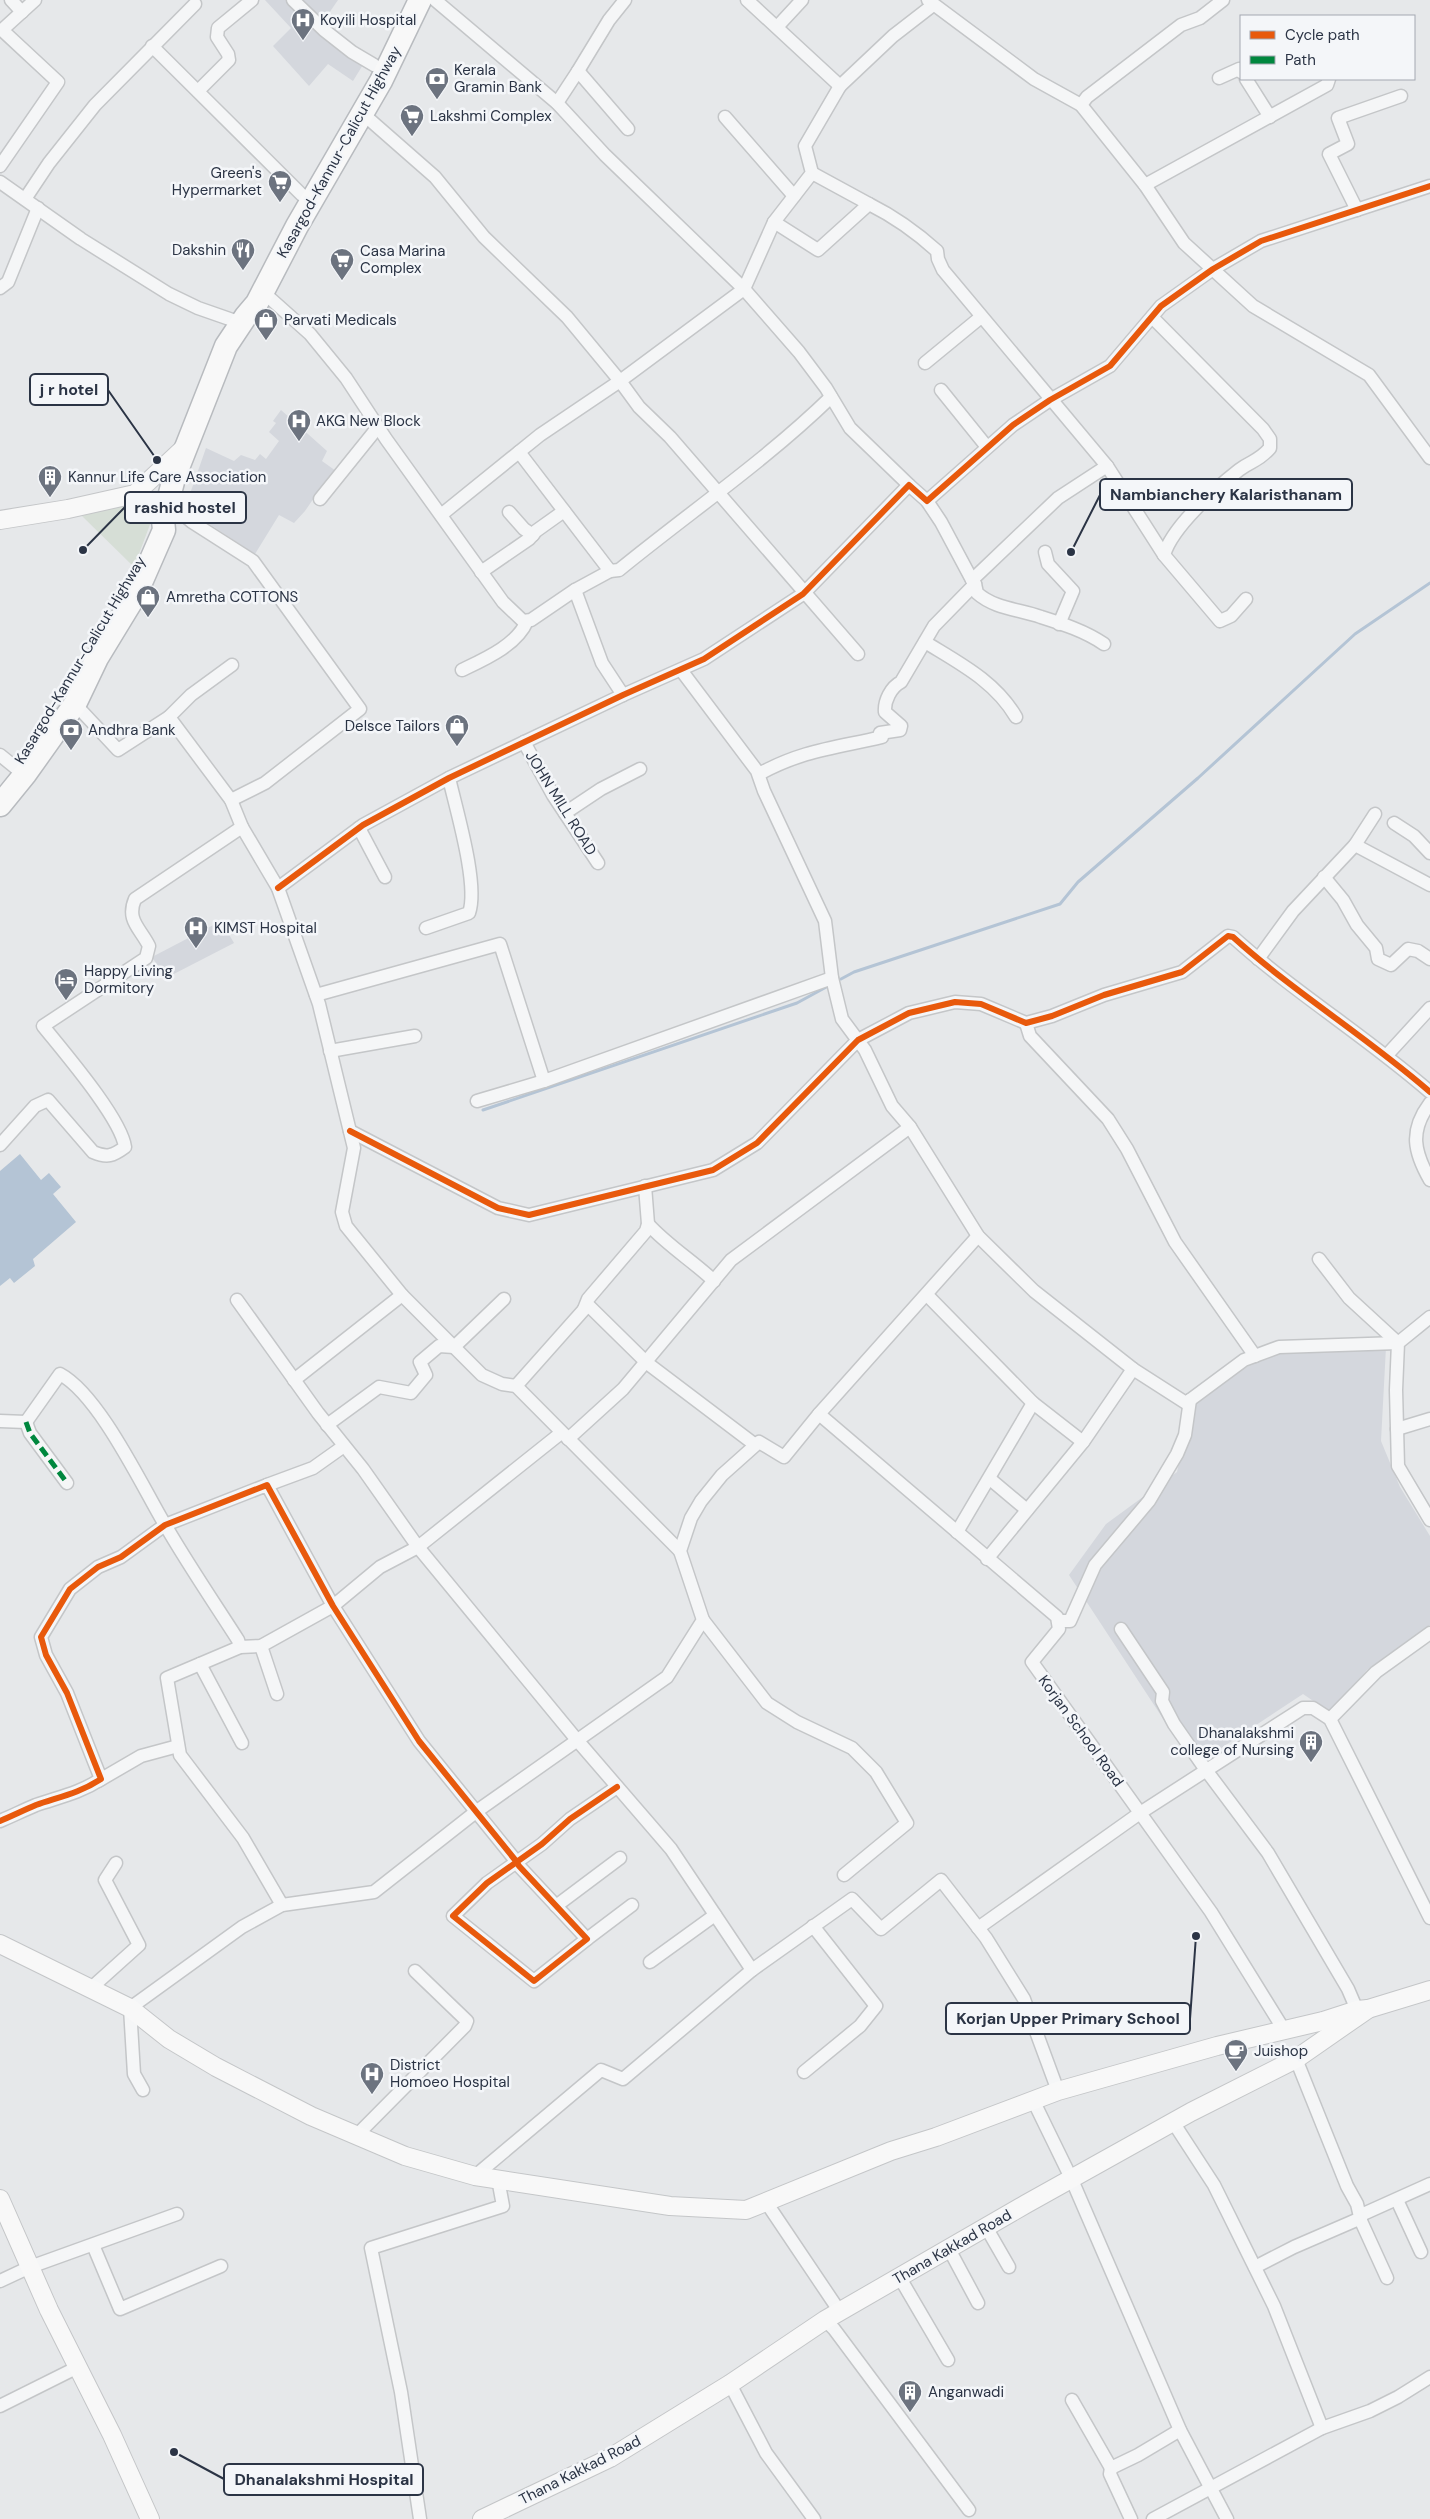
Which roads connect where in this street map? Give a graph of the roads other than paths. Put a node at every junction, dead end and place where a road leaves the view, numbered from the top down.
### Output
1 (11, 0) edge
2 (35, 0) edge
3 (252, 0) edge
4 (292, 0) edge
5 (405, 0) edge
6 (420, 0) edge
7 (436, 0) edge
8 (625, 0) edge
9 (746, 0) edge
10 (802, 0) edge
11 (1223, 0) edge
12 (196, 1) edge
13 (931, 3) edge
14 (22, 12) junction
15 (777, 27) junction
16 (152, 46) junction
17 (374, 66) junction
18 (1240, 70) edge
19 (578, 71) junction
20 (1219, 78) dead end
21 (1247, 80) edge
22 (1329, 80) edge
23 (840, 86) junction
24 (198, 91) junction
25 (1402, 96) dead end
26 (557, 103) junction
27 (1081, 105) junction
28 (362, 114) junction
29 (1270, 116) junction
30 (726, 117) dead end
31 (628, 129) dead end
32 (0, 166) edge
33 (812, 173) junction
34 (0, 182) edge
35 (1145, 185) junction
36 (1430, 186) edge
37 (302, 195) junction
38 (794, 196) junction
39 (25, 199) junction
40 (869, 204) junction
41 (38, 208) junction
42 (1357, 210) junction
43 (774, 222) junction
44 (1213, 269) junction
45 (0, 288) edge
46 (744, 288) junction
47 (251, 307) junction
48 (1152, 317) junction
49 (981, 318) junction
50 (925, 363) dead end
51 (620, 381) junction
52 (941, 390) dead end
53 (831, 397) junction
54 (1050, 400) junction
55 (378, 427) junction
56 (189, 444) junction
57 (988, 446) junction
58 (520, 452) junction
59 (1430, 458) edge
60 (1107, 466) junction
61 (909, 484) junction
62 (718, 494) junction
63 (320, 499) dead end
64 (927, 500) junction
65 (564, 510) junction
66 (509, 512) dead end
67 (440, 515) junction
68 (163, 517) junction
69 (0, 520) edge
70 (533, 535) junction
71 (1045, 552) dead end
72 (1164, 555) junction
73 (610, 571) junction
74 (481, 572) junction
75 (973, 582) junction
76 (575, 590) junction
77 (804, 594) junction
78 (1246, 599) dead end
79 (527, 621) junction
80 (1059, 624) junction
81 (924, 642) junction
82 (1104, 644) dead end
83 (858, 654) dead end
84 (92, 655) junction
85 (232, 666) dead end
86 (462, 670) dead end
87 (681, 670) junction
88 (623, 695) junction
89 (75, 704) junction
90 (169, 717) junction
91 (1016, 717) dead end
92 (524, 742) junction
93 (8, 761) edge
94 (640, 769) dead end
95 (759, 774) junction
96 (449, 778) junction
97 (0, 788) edge
98 (231, 800) junction
99 (0, 805) edge
100 (565, 813) junction
101 (1375, 814) dead end
102 (1394, 823) dead end
103 (242, 827) junction
104 (359, 828) junction
105 (1354, 845) junction
106 (1430, 853) edge
107 (598, 863) dead end
108 (385, 877) dead end
109 (1324, 877) junction
110 (1430, 885) edge
111 (278, 888) junction
112 (426, 928) dead end
113 (1258, 959) junction
114 (1430, 959) edge
115 (832, 978) junction
116 (316, 995) junction
117 (1430, 1008) edge
118 (1026, 1022) junction
119 (415, 1036) dead end
120 (858, 1040) junction
121 (330, 1051) junction
122 (1387, 1055) junction
123 (544, 1081) junction
124 (1430, 1092) edge
125 (477, 1101) dead end
126 (1430, 1103) edge
127 (910, 1127) junction
128 (350, 1131) junction
129 (0, 1145) edge
130 (1430, 1180) edge
131 (644, 1186) junction
132 (648, 1224) junction
133 (978, 1236) junction
134 (1319, 1259) dead end
135 (714, 1281) junction
136 (927, 1294) junction
137 (402, 1295) junction
138 (504, 1299) dead end
139 (237, 1300) dead end
140 (584, 1309) junction
141 (1430, 1317) edge
142 (1398, 1343) junction
143 (454, 1347) junction
144 (1255, 1356) junction
145 (647, 1362) junction
146 (1133, 1369) junction
147 (294, 1380) junction
148 (516, 1386) junction
149 (1190, 1400) junction
150 (1033, 1403) junction
151 (819, 1414) junction
152 (1430, 1419) edge
153 (0, 1421) edge
154 (26, 1422) junction
155 (328, 1425) junction
156 (1398, 1429) junction
157 (564, 1436) junction
158 (1083, 1442) junction
159 (754, 1444) junction
160 (344, 1446) junction
161 (990, 1479) junction
162 (67, 1483) dead end
163 (267, 1485) junction
164 (1427, 1506) edge
165 (1028, 1510) junction
166 (1430, 1520) edge
167 (165, 1525) junction
168 (957, 1532) junction
169 (418, 1547) junction
170 (680, 1551) junction
171 (987, 1559) junction
172 (333, 1606) junction
173 (703, 1620) junction
174 (1062, 1621) dead end
175 (1121, 1629) dead end
176 (1430, 1633) edge
177 (261, 1646) junction
178 (240, 1647) junction
179 (200, 1664) junction
180 (277, 1694) dead end
181 (1330, 1719) junction
182 (577, 1740) junction
183 (242, 1744) dead end
184 (178, 1746) junction
185 (1206, 1770) junction
186 (98, 1781) junction
187 (617, 1787) junction
188 (477, 1811) junction
189 (1140, 1813) junction
190 (0, 1821) edge
191 (620, 1858) dead end
192 (516, 1861) junction
193 (116, 1863) dead end
194 (844, 1875) dead end
195 (282, 1905) junction
196 (556, 1906) junction
197 (632, 1906) dead end
198 (715, 1915) junction
199 (1430, 1918) edge
200 (813, 1926) junction
201 (978, 1928) junction
202 (587, 1939) junction
203 (0, 1944) edge
204 (650, 1962) dead end
205 (752, 1970) junction
206 (414, 1971) dead end
207 (90, 1989) junction
208 (1430, 1990) edge
209 (130, 2008) junction
210 (1363, 2010) junction
211 (1284, 2030) junction
212 (1296, 2059) junction
213 (804, 2072) dead end
214 (143, 2090) dead end
215 (1058, 2091) junction
216 (1032, 2100) junction
217 (1173, 2122) junction
218 (356, 2136) junction
219 (475, 2176) junction
220 (498, 2179) junction
221 (1072, 2180) junction
222 (1430, 2184) edge
223 (0, 2199) edge
224 (1397, 2200) junction
225 (766, 2202) junction
226 (177, 2214) dead end
227 (1361, 2217) junction
228 (986, 2228) junction
229 (93, 2245) junction
230 (949, 2249) junction
231 (1421, 2252) dead end
232 (221, 2266) dead end
233 (30, 2267) junction
234 (1009, 2267) dead end
235 (1255, 2267) junction
236 (900, 2278) junction
237 (1387, 2278) dead end
238 (0, 2282) edge
239 (978, 2303) dead end
240 (833, 2316) junction
241 (948, 2360) dead end
242 (78, 2367) junction
243 (1430, 2377) edge
244 (730, 2384) junction
245 (1072, 2400) dead end
246 (0, 2406) edge
247 (1322, 2428) junction
248 (1180, 2430) junction
249 (1111, 2468) junction
250 (1211, 2488) junction
251 (969, 2510) dead end
252 (150, 2519) edge
253 (420, 2519) edge
254 (482, 2519) edge
255 (814, 2519) edge
256 (1131, 2519) edge
257 (1154, 2519) edge
258 (1228, 2519) edge

1 - 14 street
2 - 14 street
3 - 24 street
4 - 17 street
5 - 17 highway, Kasargod-Kannur-Calicut Highway
6 - 28 highway, Kasargod-Kannur-Calicut Highway
7 - 26 street
8 - 19 street
9 - 15 street
10 - 15 street
11 - 27 street
12 - 16 street
13 - 23 street
13 - 27 street
14 - 32 street
15 - 23 street
16 - 24 street
16 - 39 street
17 - 37 highway, Kasargod-Kannur-Calicut Highway
18 - 20 street
19 - 26 street
19 - 31 street
21 - 29 street
22 - 29 street
23 - 33 street
24 - 37 street
25 - 42 street
26 - 46 street
27 - 35 street
28 - 47 highway, Kasargod-Kannur-Calicut Highway
28 - 51 street
29 - 35 street
30 - 38 street
33 - 38 street
33 - 40 street
34 - 39 street
35 - 44 street
36 - 42 street
37 - 47 highway, Kasargod-Kannur-Calicut Highway
38 - 43 street
39 - 41 street
40 - 43 street
40 - 49 street
41 - 45 street
41 - 47 street
42 - 44 street
43 - 46 street
44 - 48 street
44 - 59 street
46 - 51 street
46 - 53 street
47 - 55 street
47 - 56 highway, Kasargod-Kannur-Calicut Highway
48 - 54 street
48 - 72 street
49 - 50 street
49 - 54 street
51 - 58 street
51 - 62 street
52 - 57 street
53 - 61 street
53 - 62 street
54 - 57 street
54 - 60 street
55 - 63 street
55 - 67 street
56 - 68 highway, Kasargod-Kannur-Calicut Highway
56 - 69 main road
57 - 64 street
58 - 65 street
58 - 67 street
60 - 72 street
60 - 75 street
61 - 64 street
61 - 77 street
62 - 73 street
62 - 77 street
64 - 75 street
65 - 70 street
65 - 73 street
66 - 70 street
67 - 74 street
68 - 84 highway, Kasargod-Kannur-Calicut Highway
68 - 98 street
70 - 74 street
71 - 80 street
72 - 78 street
73 - 76 street
74 - 79 street
75 - 80 street
75 - 81 street
76 - 79 street
76 - 88 street
77 - 83 street
77 - 87 street
79 - 86 street
80 - 82 street
81 - 91 street
81 - 95 street
84 - 89 highway, Kasargod-Kannur-Calicut Highway
84 - 93 highway, Kasargod-Kannur-Calicut Highway
85 - 90 street
87 - 88 street
87 - 95 street
88 - 92 street
89 - 90 street
89 - 99 highway, Kasargod-Kannur-Calicut Highway
90 - 98 street
92 - 96 street
92 - 100 street, JOHN MILL ROAD
93 - 97 highway, Kasargod-Kannur-Calicut Highway
94 - 100 street
95 - 115 street
96 - 104 street
96 - 112 street
98 - 103 street
100 - 107 street, JOHN MILL ROAD
101 - 105 street
102 - 106 street
103 - 111 street
103 - 129 street
104 - 108 street
104 - 111 street
105 - 109 street
105 - 110 street
109 - 113 street
109 - 114 street
111 - 116 street
113 - 118 street
113 - 122 street
115 - 120 street
115 - 123 street
116 - 121 street
116 - 123 street
117 - 122 street
118 - 120 street
118 - 144 street
119 - 121 street
120 - 127 street
120 - 131 street
121 - 128 street
122 - 124 street
123 - 125 street
126 - 130 street
127 - 133 street
127 - 135 street
128 - 131 street
128 - 137 street
131 - 132 street
132 - 135 street
132 - 140 street
133 - 136 street
133 - 146 street
134 - 142 street
135 - 145 street
136 - 150 street
136 - 151 street
137 - 143 street
137 - 147 street
138 - 143 street
139 - 147 street
140 - 145 street
140 - 148 street
141 - 142 street
142 - 144 street
142 - 156 street
143 - 148 street
143 - 155 street
144 - 149 street
145 - 157 street
145 - 159 street
146 - 149 street
146 - 158 street
147 - 155 street
148 - 157 street
149 - 174 street
150 - 158 street
150 - 161 street
151 - 159 street
151 - 168 street, Korjan School Road
152 - 156 street
153 - 154 street
154 - 162 street
154 - 167 street
155 - 160 street
156 - 164 street
157 - 169 street
157 - 170 street
158 - 165 street
159 - 170 street
160 - 163 street
160 - 169 street
161 - 165 street
161 - 168 street
163 - 167 street
163 - 172 street
164 - 166 street
165 - 171 street
167 - 178 street
167 - 186 street
168 - 171 street, Korjan School Road
169 - 172 street
169 - 182 street
170 - 173 street
171 - 189 street, Korjan School Road
172 - 177 street
172 - 188 street
173 - 182 street
173 - 194 street
175 - 185 street
176 - 181 street
177 - 178 street
177 - 180 street
178 - 179 street
179 - 183 street
179 - 184 street
181 - 185 street
181 - 199 street
182 - 187 street
182 - 188 street
184 - 186 street
184 - 195 street
185 - 189 street
185 - 210 street
186 - 190 street
187 - 192 street
187 - 198 street
188 - 192 street
188 - 195 street
189 - 201 street
189 - 211 street, Korjan School Road
191 - 196 street
192 - 196 street
192 - 202 street
193 - 207 street
195 - 209 street
196 - 202 street
197 - 202 street
198 - 204 street
198 - 205 street
200 - 201 street
200 - 205 street
200 - 213 street
201 - 215 street
203 - 207 main road
205 - 219 street
206 - 218 street
207 - 209 main road
208 - 210 main road, Thana Kakkad Road
209 - 214 street
209 - 218 main road
210 - 211 main road
210 - 212 main road, Thana Kakkad Road
211 - 215 main road
212 - 217 main road, Thana Kakkad Road
212 - 227 street
215 - 216 main road
216 - 221 street
216 - 225 main road
217 - 221 main road, Thana Kakkad Road
217 - 235 street
218 - 219 main road
219 - 220 main road
220 - 225 main road
220 - 253 street
221 - 228 main road, Thana Kakkad Road
221 - 248 street
222 - 224 street
223 - 233 main road
224 - 227 street
224 - 231 street
225 - 240 street
226 - 229 street
227 - 235 street
227 - 237 street
228 - 230 main road, Thana Kakkad Road
228 - 234 street
229 - 232 street
229 - 233 street
230 - 236 main road, Thana Kakkad Road
230 - 239 street
233 - 238 street
233 - 242 main road
235 - 247 street
236 - 240 main road, Thana Kakkad Road
236 - 241 street
240 - 244 main road, Thana Kakkad Road
240 - 251 street
242 - 246 street
242 - 252 main road
243 - 247 street
244 - 254 main road, Thana Kakkad Road
244 - 255 street
245 - 249 street
247 - 250 street
248 - 249 street
248 - 250 street
249 - 256 street
250 - 257 street
250 - 258 street

